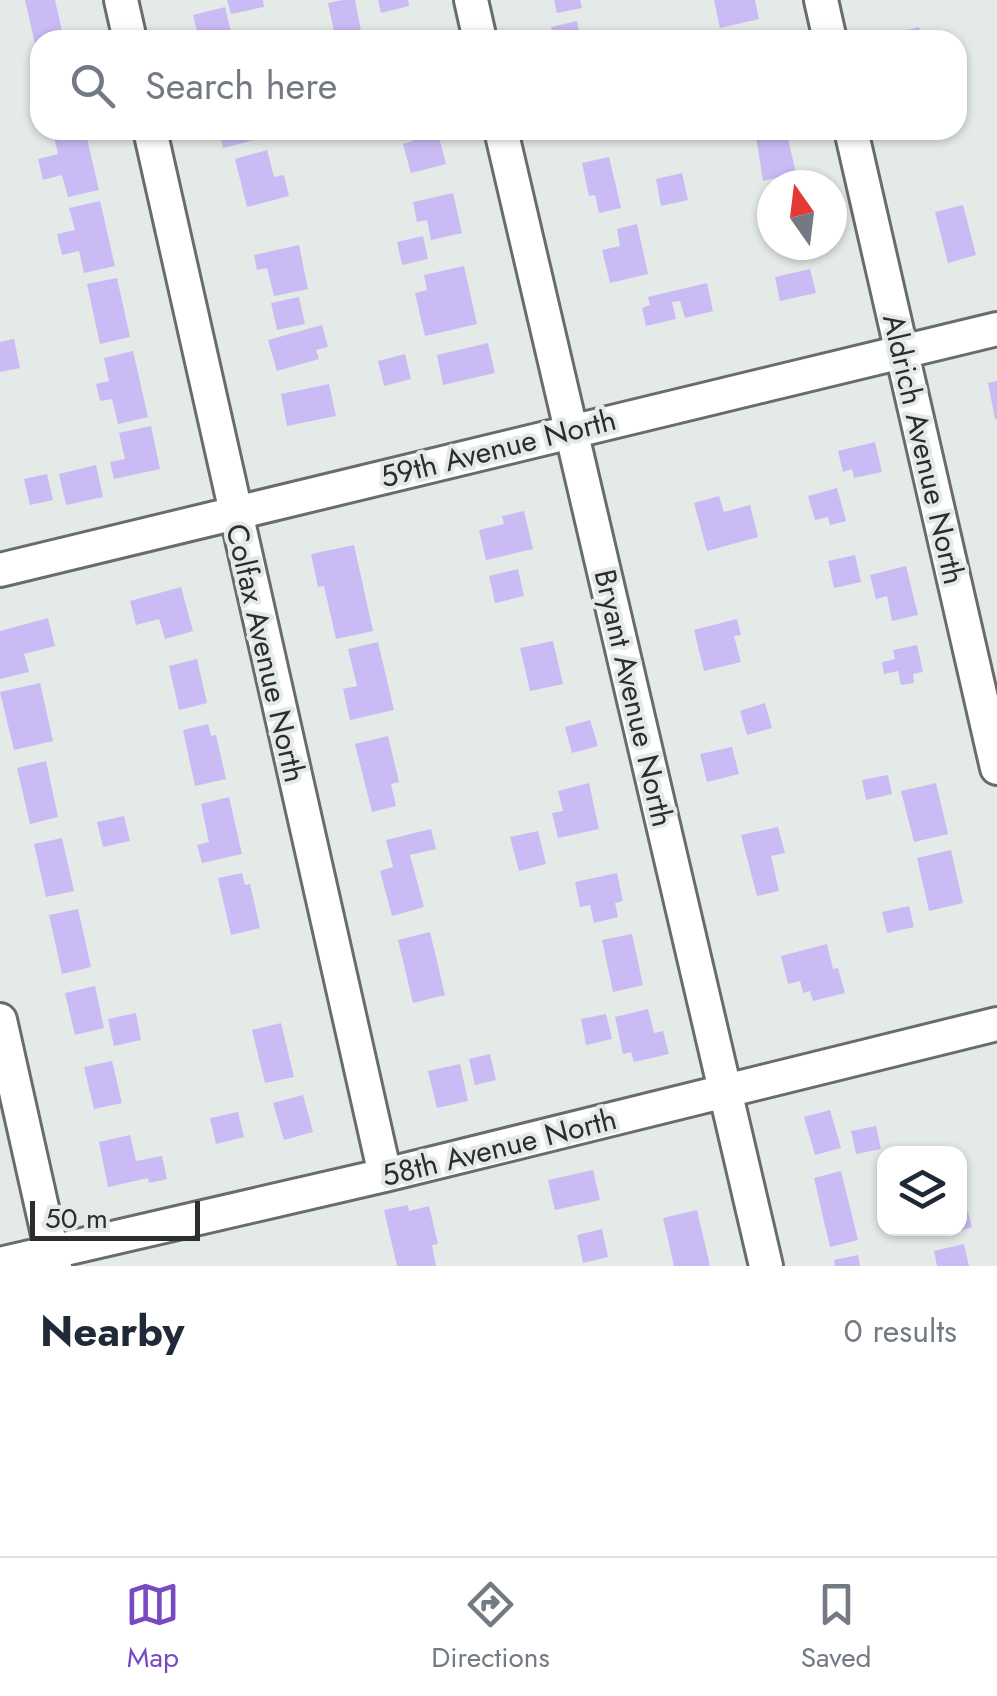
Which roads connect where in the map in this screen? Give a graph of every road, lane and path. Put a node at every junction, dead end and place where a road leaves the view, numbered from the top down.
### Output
1 (121, 0) edge
2 (471, 0) edge
3 (821, 0) edge
4 (128, 30) edge
5 (478, 30) edge
6 (828, 30) edge
7 (152, 140) edge
8 (503, 140) edge
9 (852, 140) edge
10 (997, 328) edge
11 (903, 352) junction
12 (571, 430) junction
13 (234, 513) junction
14 (0, 570) edge
15 (997, 768) edge
16 (0, 1020) edge
17 (995, 1034) edge
18 (727, 1092) junction
19 (385, 1175) junction
20 (54, 1259) edge
21 (0, 1264) edge
22 (766, 1266) edge

1 - 4 street
2 - 5 street
3 - 6 street
7 - 13 street, Colfax Avenue North
8 - 12 street, Bryant Avenue North
9 - 11 street, Aldrich Avenue North
10 - 11 street, 59th Avenue North
11 - 12 street, 59th Avenue North
11 - 15 street, Aldrich Avenue North
12 - 13 street, 59th Avenue North
12 - 18 street, Bryant Avenue North
13 - 14 street, 59th Avenue North
13 - 19 street, Colfax Avenue North
16 - 20 street
17 - 18 street, 58th Avenue North
18 - 19 street, 58th Avenue North
18 - 22 street, Bryant Avenue North
19 - 20 street, 58th Avenue North
20 - 21 street, 58th Avenue North

